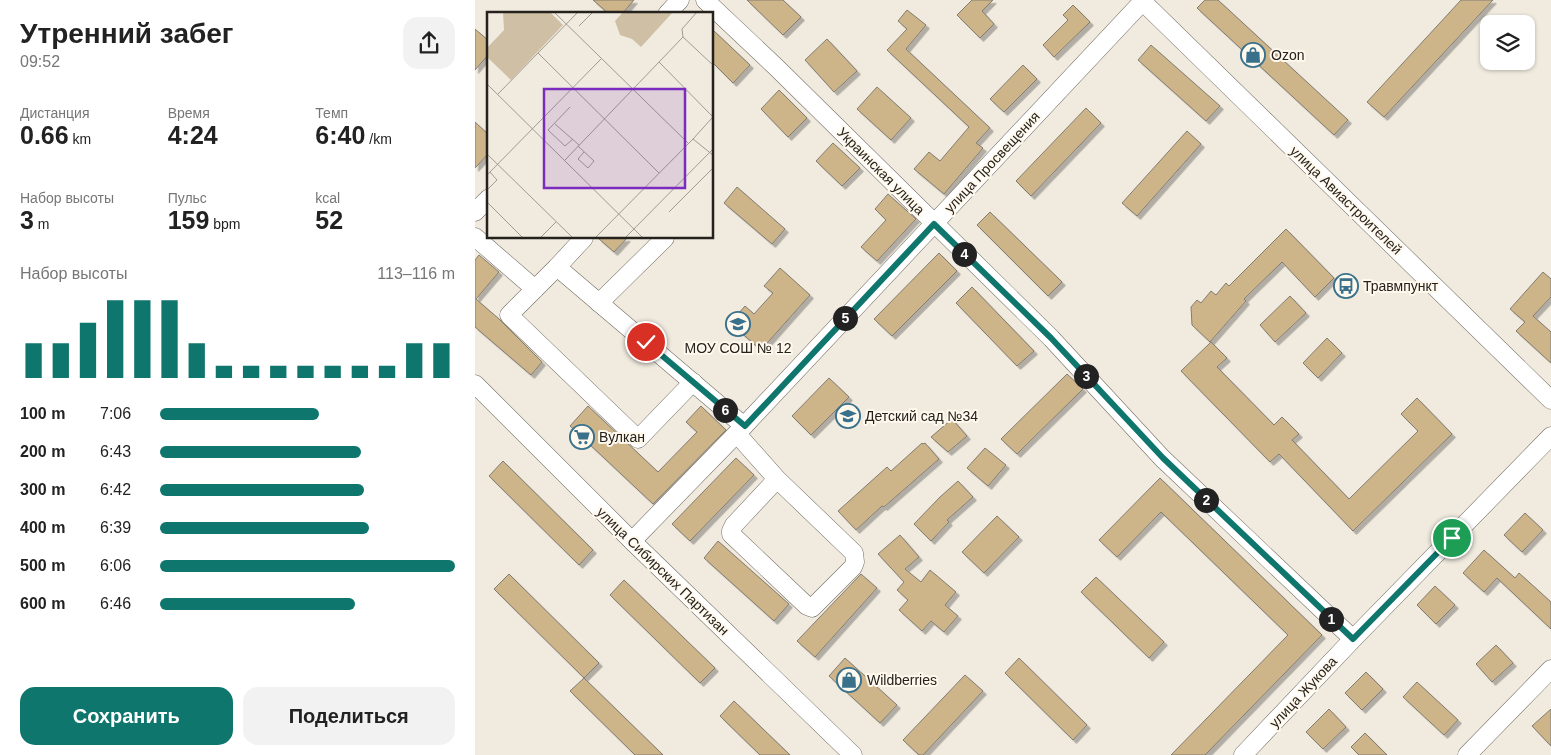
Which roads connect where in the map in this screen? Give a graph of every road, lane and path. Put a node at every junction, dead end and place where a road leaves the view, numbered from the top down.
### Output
1 (680, 0) edge
2 (705, 0) edge
3 (1142, 0) edge
4 (669, 12) edge
5 (487, 200) edge
6 (475, 212) edge
7 (934, 224) junction
8 (475, 238) edge
9 (583, 239) edge
10 (664, 239) edge
11 (557, 267) junction
12 (535, 289) junction
13 (599, 303) junction
14 (693, 382) junction
15 (475, 384) edge
16 (1551, 400) edge
17 (741, 430) junction
18 (1551, 436) edge
19 (777, 479) junction
20 (631, 541) junction
21 (1353, 639) junction
22 (1551, 669) edge
23 (853, 755) edge
24 (1243, 755) edge
25 (1467, 755) edge

1 - 4 street
2 - 7 street, Украинская улица
3 - 7 street, улица Просвещения
3 - 16 street, улица Авиастроителей
5 - 6 street
7 - 17 street, улица Просвещения
7 - 21 street, Украинская улица
8 - 12 street
9 - 11 street
10 - 13 street
11 - 12 street
11 - 13 street
12 - 14 street
13 - 14 street
14 - 17 street
15 - 20 street, улица Сибирских Партизан
17 - 19 street
17 - 20 street, улица Просвещения
18 - 21 street, улица Жукова
19 - 19 street
20 - 23 street, улица Сибирских Партизан
21 - 24 street, улица Жукова
22 - 25 street

